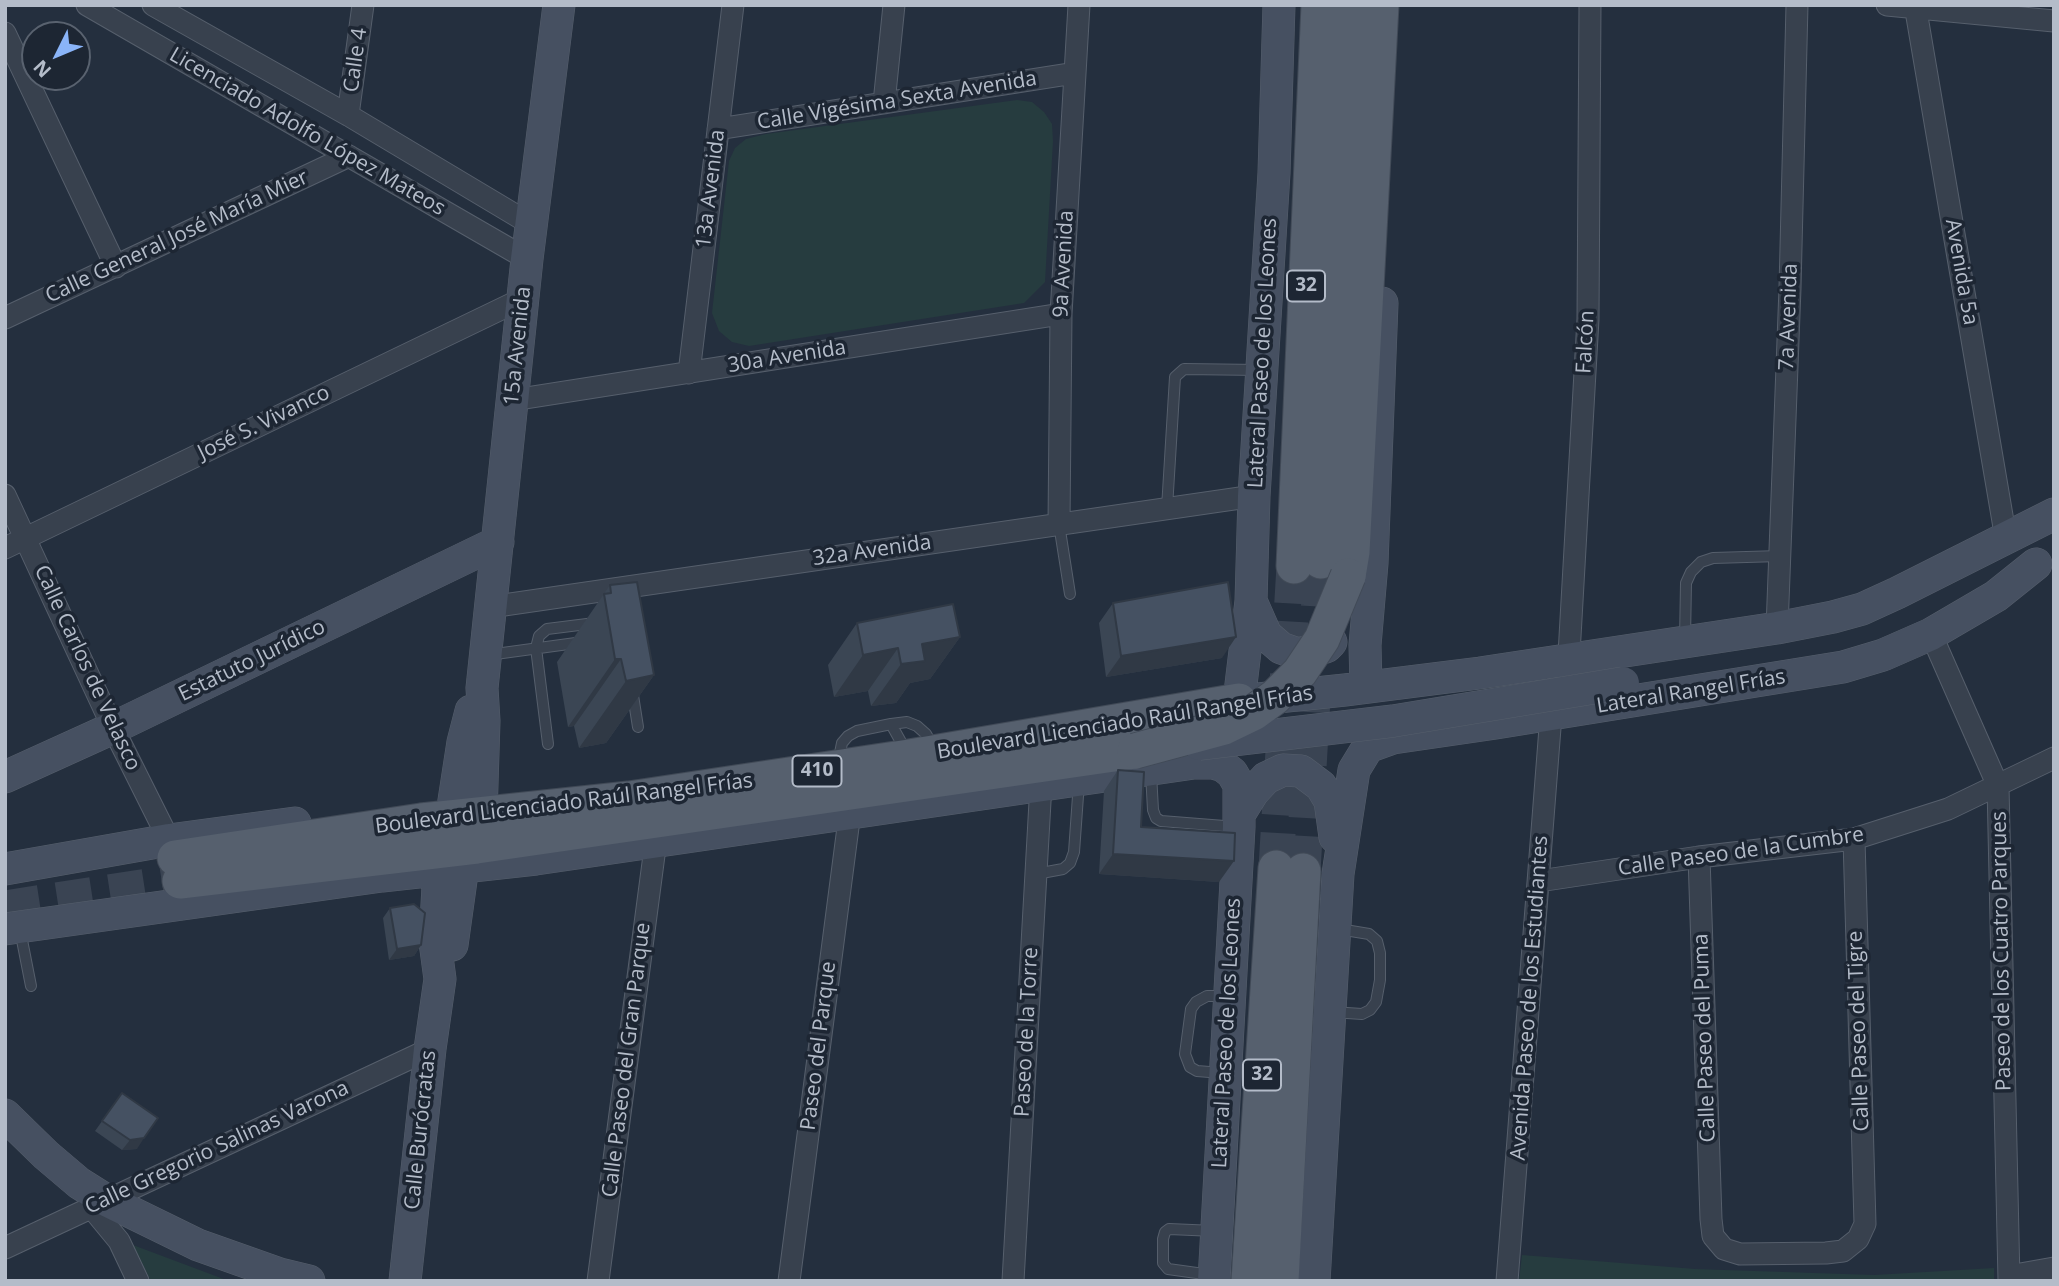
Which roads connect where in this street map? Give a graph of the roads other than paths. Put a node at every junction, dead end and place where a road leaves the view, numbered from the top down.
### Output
1 (87, 5) edge
2 (153, 5) edge
3 (363, 5) edge
4 (559, 5) edge
5 (733, 5) edge
6 (894, 5) edge
7 (1079, 5) edge
8 (1279, 5) edge
9 (1319, 5) edge
10 (1353, 5) edge
11 (1381, 5) edge
12 (1395, 5) edge
13 (1590, 5) edge
14 (1797, 5) edge
15 (1887, 5) edge
16 (1915, 6) edge
17 (2054, 20) edge
18 (5, 33) edge
19 (1075, 73) junction
20 (884, 103) junction
21 (348, 115) junction
22 (718, 129) junction
23 (349, 156) junction
24 (532, 225) junction
25 (527, 259) junction
26 (116, 267) junction
27 (524, 298) junction
28 (1061, 314) junction
29 (5, 318) edge
30 (1262, 370) junction
31 (689, 373) junction
32 (513, 400) junction
33 (5, 495) edge
34 (1254, 496) junction
35 (1167, 508) junction
36 (2054, 514) edge
37 (1059, 524) junction
38 (26, 538) junction
39 (2006, 538) junction
40 (498, 542) junction
41 (5, 548) edge
42 (1780, 556) junction
43 (2045, 560) edge
44 (1334, 566) junction
45 (1070, 594) dead end
46 (1251, 601) junction
47 (490, 607) junction
48 (609, 621) edge
49 (1777, 628) junction
50 (1931, 634) junction
51 (596, 641) dead end
52 (1677, 643) junction
53 (536, 648) junction
54 (485, 655) junction
55 (1568, 668) junction
56 (629, 673) edge
57 (1480, 673) junction
58 (1355, 688) junction
59 (1240, 701) junction
60 (1181, 710) junction
61 (1551, 715) junction
62 (1496, 723) junction
63 (891, 724) junction
64 (638, 727) edge
65 (113, 728) junction
66 (548, 744) dead end
67 (922, 754) junction
68 (2054, 758) edge
69 (1143, 761) junction
70 (1194, 763) junction
71 (837, 768) junction
72 (5, 777) edge
73 (1079, 779) junction
74 (1041, 784) junction
75 (1998, 786) junction
76 (1240, 808) junction
77 (850, 812) junction
78 (1854, 839) junction
79 (656, 840) junction
80 (452, 841) junction
81 (547, 847) junction
82 (1699, 857) junction
83 (175, 860) junction
84 (5, 869) edge
85 (1036, 874) junction
86 (1338, 874) junction
87 (382, 876) joint
88 (1539, 880) junction
89 (12, 928) edge
90 (1334, 928) junction
91 (31, 986) dead end
92 (1330, 1012) junction
93 (430, 1049) junction
94 (5, 1115) edge
95 (99, 1203) junction
96 (1711, 1219) joint
97 (1215, 1231) junction
98 (5, 1248) edge
99 (2054, 1268) edge
100 (1214, 1278) edge
101 (2009, 1278) edge
102 (138, 1281) edge
103 (309, 1281) edge
104 (405, 1281) edge
105 (598, 1281) edge
106 (789, 1281) edge
107 (1013, 1281) edge
108 (1249, 1281) edge
109 (1281, 1281) edge
110 (1314, 1281) edge
111 (1507, 1281) edge

1 - 23 street, Licenciado Adolfo López Mateos
2 - 21 street, Licenciado Adolfo López Mateos
3 - 21 street, Calle 4
4 - 24 street, 15a Avenida
5 - 22 street, 13a Avenida
6 - 20 street
7 - 19 street, 9a Avenida
8 - 30 street, Lateral Paseo de los Leones
9 - 44 main road, 32
10 - 44 main road, 32
11 - 44 main road
12 - 44 street
13 - 55 street, Falcón
14 - 42 street, 7a Avenida
15 - 16 street
16 - 17 street
16 - 39 street, Avenida 5a
18 - 26 street
19 - 20 street, Calle Vigésima Sexta Avenida
19 - 28 street, 9a Avenida
20 - 22 street, Calle Vigésima Sexta Avenida
21 - 24 street, Licenciado Adolfo López Mateos
22 - 31 street, 13a Avenida
23 - 25 street, Licenciado Adolfo López Mateos
23 - 26 street, Calle General José María Mier
24 - 25 street, 15a Avenida
25 - 27 street, 15a Avenida
26 - 29 street, Calle General José María Mier
27 - 32 street, 15a Avenida
27 - 38 street, José S. Vivanco
28 - 31 street, 30a Avenida
28 - 37 street, 9a Avenida
30 - 34 street, Lateral Paseo de los Leones
30 - 35 lane
31 - 32 street, 30a Avenida
32 - 40 street, 15a Avenida
33 - 38 street, Calle Carlos de Velasco
34 - 35 street, 32a Avenida
34 - 46 street, Lateral Paseo de los Leones
35 - 37 street, 32a Avenida
36 - 39 street
37 - 45 lane
37 - 47 street, 32a Avenida
38 - 41 street, José S. Vivanco
38 - 65 street, Calle Carlos de Velasco
39 - 49 street
40 - 47 street, 15a Avenida
40 - 65 street, Estatuto Jurídico
42 - 49 street, 7a Avenida
42 - 52 lane
43 - 50 street, Lateral Rangel Frías
43 - 69 street, Boulevard Licenciado Raúl Rangel Frías / 410, bridge
44 - 46 street
44 - 58 street
44 - 69 main road, bridge
46 - 59 street, Lateral Paseo de los Leones
47 - 54 street, 15a Avenida
48 - 53 lane
49 - 52 street
50 - 61 street, Lateral Rangel Frías
50 - 75 street, Paseo de los Cuatro Parques
51 - 53 lane
52 - 55 street, Boulevard Licenciado Raúl Rangel Frías
53 - 54 lane
53 - 66 lane
54 - 80 street, 15a Avenida
55 - 57 street, Boulevard Licenciado Raúl Rangel Frías / 410
55 - 61 street
56 - 64 lane
57 - 58 street, Boulevard Licenciado Raúl Rangel Frías / 410
57 - 62 street
58 - 59 street, Boulevard Licenciado Raúl Rangel Frías / 410
58 - 76 street
59 - 60 main road, Boulevard Licenciado Raúl Rangel Frías / 410
60 - 67 main road, Boulevard Licenciado Raúl Rangel Frías / 410
60 - 70 main road
61 - 62 street, Lateral Rangel Frías
61 - 88 street, Avenida Paseo de los Estudiantes
62 - 86 street, Lateral Rangel Frías
63 - 67 lane
63 - 67 lane
63 - 71 lane
65 - 72 street, Estatuto Jurídico
65 - 83 street, Calle Carlos de Velasco
67 - 71 main road, Boulevard Licenciado Raúl Rangel Frías / 410
68 - 75 street, Calle Paseo de la Cumbre
69 - 70 street
69 - 73 street
69 - 76 lane
69 - 81 main road, Boulevard Licenciado Raúl Rangel Frías / 410
70 - 76 street
71 - 80 main road, Boulevard Licenciado Raúl Rangel Frías / 410
73 - 74 street
73 - 85 lane
74 - 77 street
74 - 85 street, Paseo de la Torre
75 - 78 street, Calle Paseo de la Cumbre
75 - 101 street, Paseo de los Cuatro Parques
76 - 86 street
76 - 97 street, Lateral Paseo de los Leones
77 - 79 street
77 - 106 street, Paseo del Parque
78 - 82 street, Calle Paseo de la Cumbre
78 - 96 street, Calle Paseo del Tigre
79 - 81 street
79 - 105 street, Calle Paseo del Gran Parque
80 - 81 main road, Boulevard Licenciado Raúl Rangel Frías / 410
80 - 83 main road, Boulevard Licenciado Raúl Rangel Frías / 410
80 - 87 main road
80 - 93 street, Calle Burócratas
82 - 88 street, Calle Paseo de la Cumbre
82 - 96 street, Calle Paseo del Puma
83 - 84 street
85 - 107 street, Paseo de la Torre
86 - 90 street
87 - 89 street
88 - 111 street, Avenida Paseo de los Estudiantes
89 - 91 lane
90 - 92 street
90 - 92 lane
92 - 110 street
93 - 95 street, Calle Gregorio Salinas Varona
93 - 104 street, Calle Burócratas
94 - 95 street
95 - 98 street, Calle Gregorio Salinas Varona
95 - 102 street
95 - 103 street
97 - 100 street, Lateral Paseo de los Leones
97 - 100 lane
99 - 101 street
108 - 109 main road, 32

